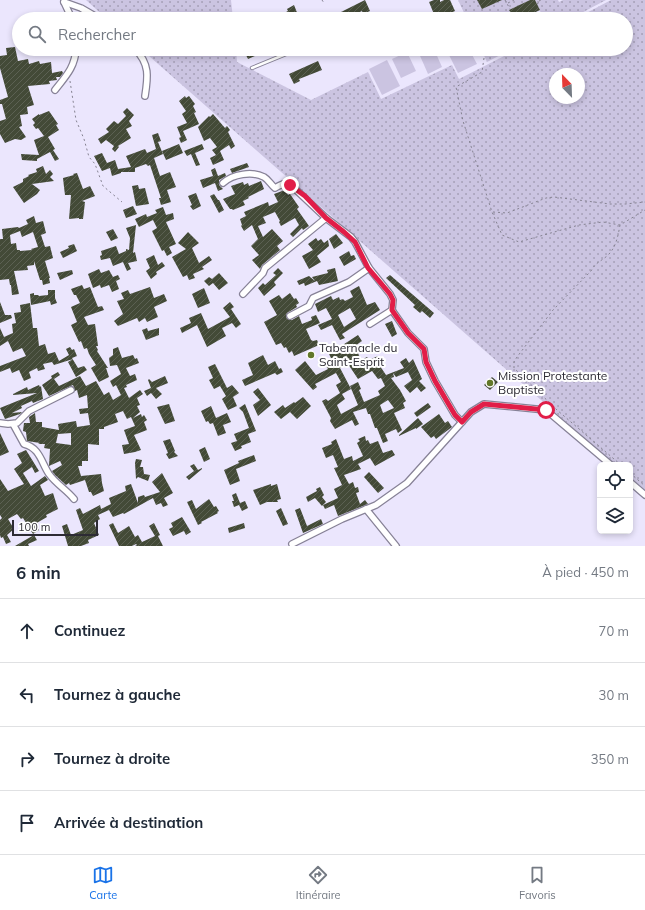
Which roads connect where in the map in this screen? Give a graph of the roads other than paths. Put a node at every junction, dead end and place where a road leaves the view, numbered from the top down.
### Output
1 (64, 1) edge
2 (69, 12) edge
3 (88, 12) edge
4 (76, 56) edge
5 (141, 56) edge
6 (281, 56) edge
7 (252, 68) dead end
8 (55, 90) dead end
9 (145, 96) dead end
10 (224, 183) dead end
11 (326, 218) junction
12 (368, 268) junction
13 (243, 294) dead end
14 (392, 310) junction
15 (290, 316) dead end
16 (370, 324) dead end
17 (71, 390) dead end
18 (462, 422) junction
19 (0, 423) edge
20 (13, 424) junction
21 (607, 462) edge
22 (633, 485) edge
23 (645, 495) edge
24 (74, 499) dead end
25 (366, 509) junction
26 (292, 544) dead end
27 (396, 546) edge

1 - 2 street
1 - 3 street
4 - 8 street
5 - 9 street
6 - 7 lane
10 - 11 street
11 - 12 street
11 - 13 street
12 - 14 street
12 - 15 street
14 - 16 street
14 - 18 street
17 - 20 street
18 - 21 street
18 - 25 street
19 - 20 street
20 - 24 street
22 - 23 street
25 - 26 street
25 - 27 street

